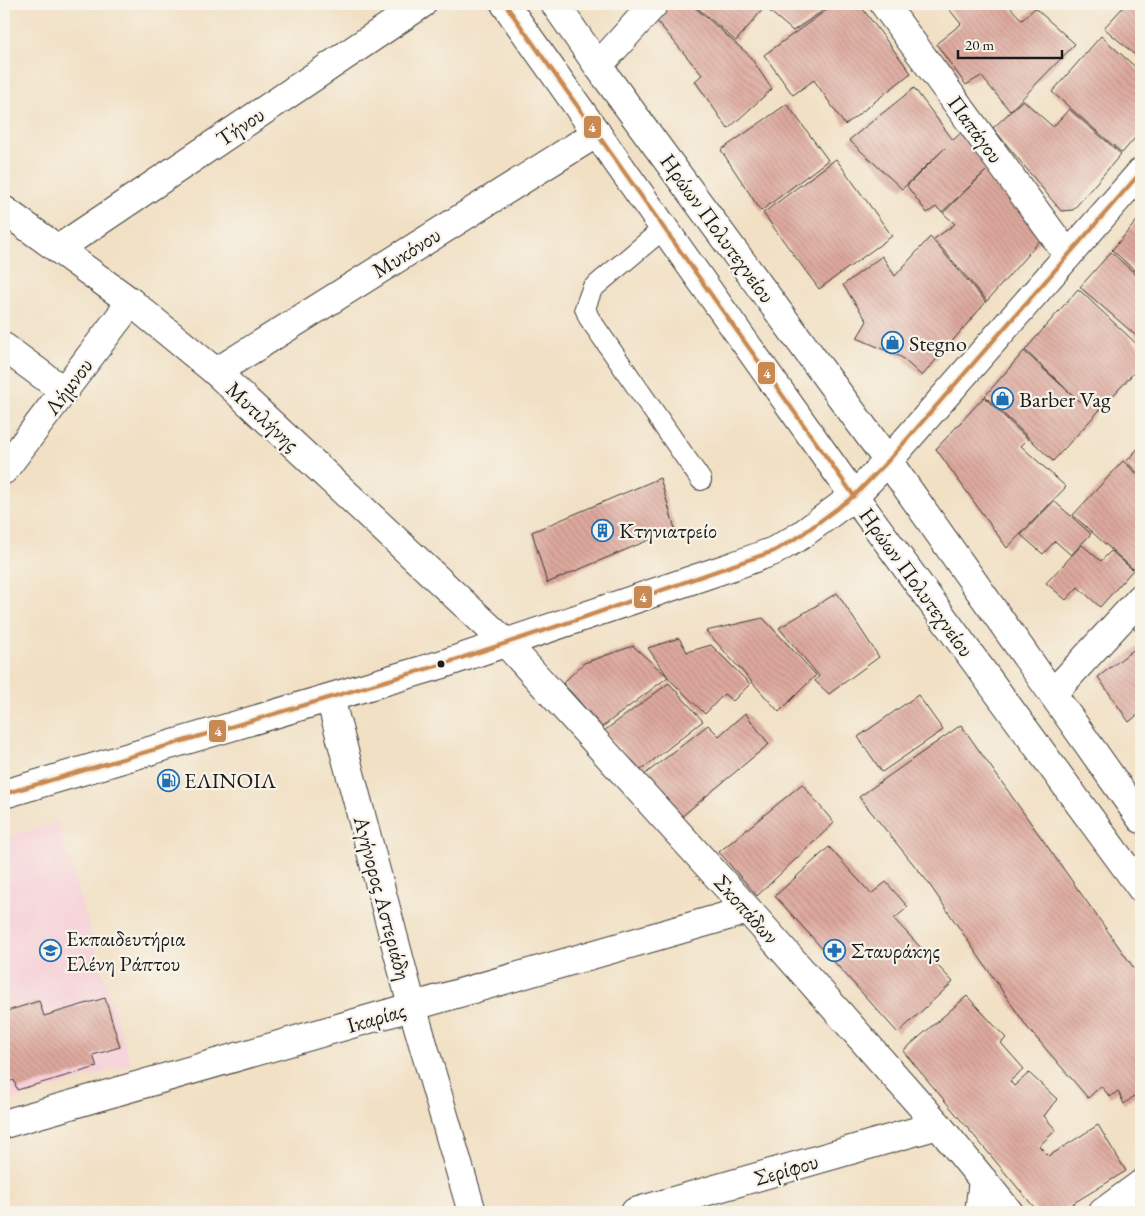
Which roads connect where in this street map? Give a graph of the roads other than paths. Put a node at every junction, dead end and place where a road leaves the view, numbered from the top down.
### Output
1 (422, 4) edge
2 (505, 4) edge
3 (555, 4) edge
4 (654, 4) edge
5 (884, 4) edge
6 (598, 66) junction
7 (597, 133) junction
8 (1141, 172) edge
9 (4, 210) edge
10 (664, 228) junction
11 (58, 249) junction
12 (1068, 255) junction
13 (131, 302) junction
14 (4, 347) edge
15 (216, 372) junction
16 (64, 391) junction
17 (888, 461) junction
18 (4, 470) edge
19 (701, 480) dead end
20 (854, 496) junction
21 (1141, 598) edge
22 (506, 643) junction
23 (1053, 693) junction
24 (330, 698) junction
25 (4, 794) edge
26 (1141, 819) edge
27 (1141, 888) edge
28 (748, 910) junction
29 (412, 1006) junction
30 (4, 1124) edge
31 (938, 1126) junction
32 (983, 1180) junction
33 (1141, 1184) edge
34 (472, 1212) edge
35 (635, 1212) edge
36 (979, 1212) edge
37 (1010, 1212) edge
38 (1103, 1212) edge

1 - 11 street, Τήνου
2 - 7 street, Ηρώων Πολυτεχνείου
3 - 6 street, Ηρώων Πολυτεχνείου
4 - 6 street
5 - 12 street, Παπάγου
6 - 17 street, Ηρώων Πολυτεχνείου
7 - 10 street, Ηρώων Πολυτεχνείου
7 - 15 street, Μυκόνου
8 - 12 street
9 - 11 street, Μυτιλήνης
10 - 19 lane
10 - 20 street, Ηρώων Πολυτεχνείου
11 - 13 street, Μυτιλήνης
12 - 17 street
13 - 15 street, Μυτιλήνης
13 - 16 street, Λήμνου
14 - 16 street
15 - 22 street, Μυτιλήνης
16 - 18 street, Λήμνου
17 - 20 street
17 - 23 street, Ηρώων Πολυτεχνείου
20 - 22 street
20 - 27 street, Ηρώων Πολυτεχνείου
21 - 23 street
22 - 24 street
22 - 28 street, Σκοπάδων
23 - 26 street, Ηρώων Πολυτεχνείου
24 - 25 street
24 - 29 street, Αγήνορος Αστεριάδη
28 - 29 street, Ικαρίας
28 - 31 street, Σκοπάδων
29 - 30 street, Ικαρίας
29 - 34 street, Αγήνορος Αστεριάδη
31 - 32 street, Σκοπάδων
31 - 35 street, Σερίφου
32 - 36 street
32 - 37 street, Σκοπάδων
33 - 38 street

